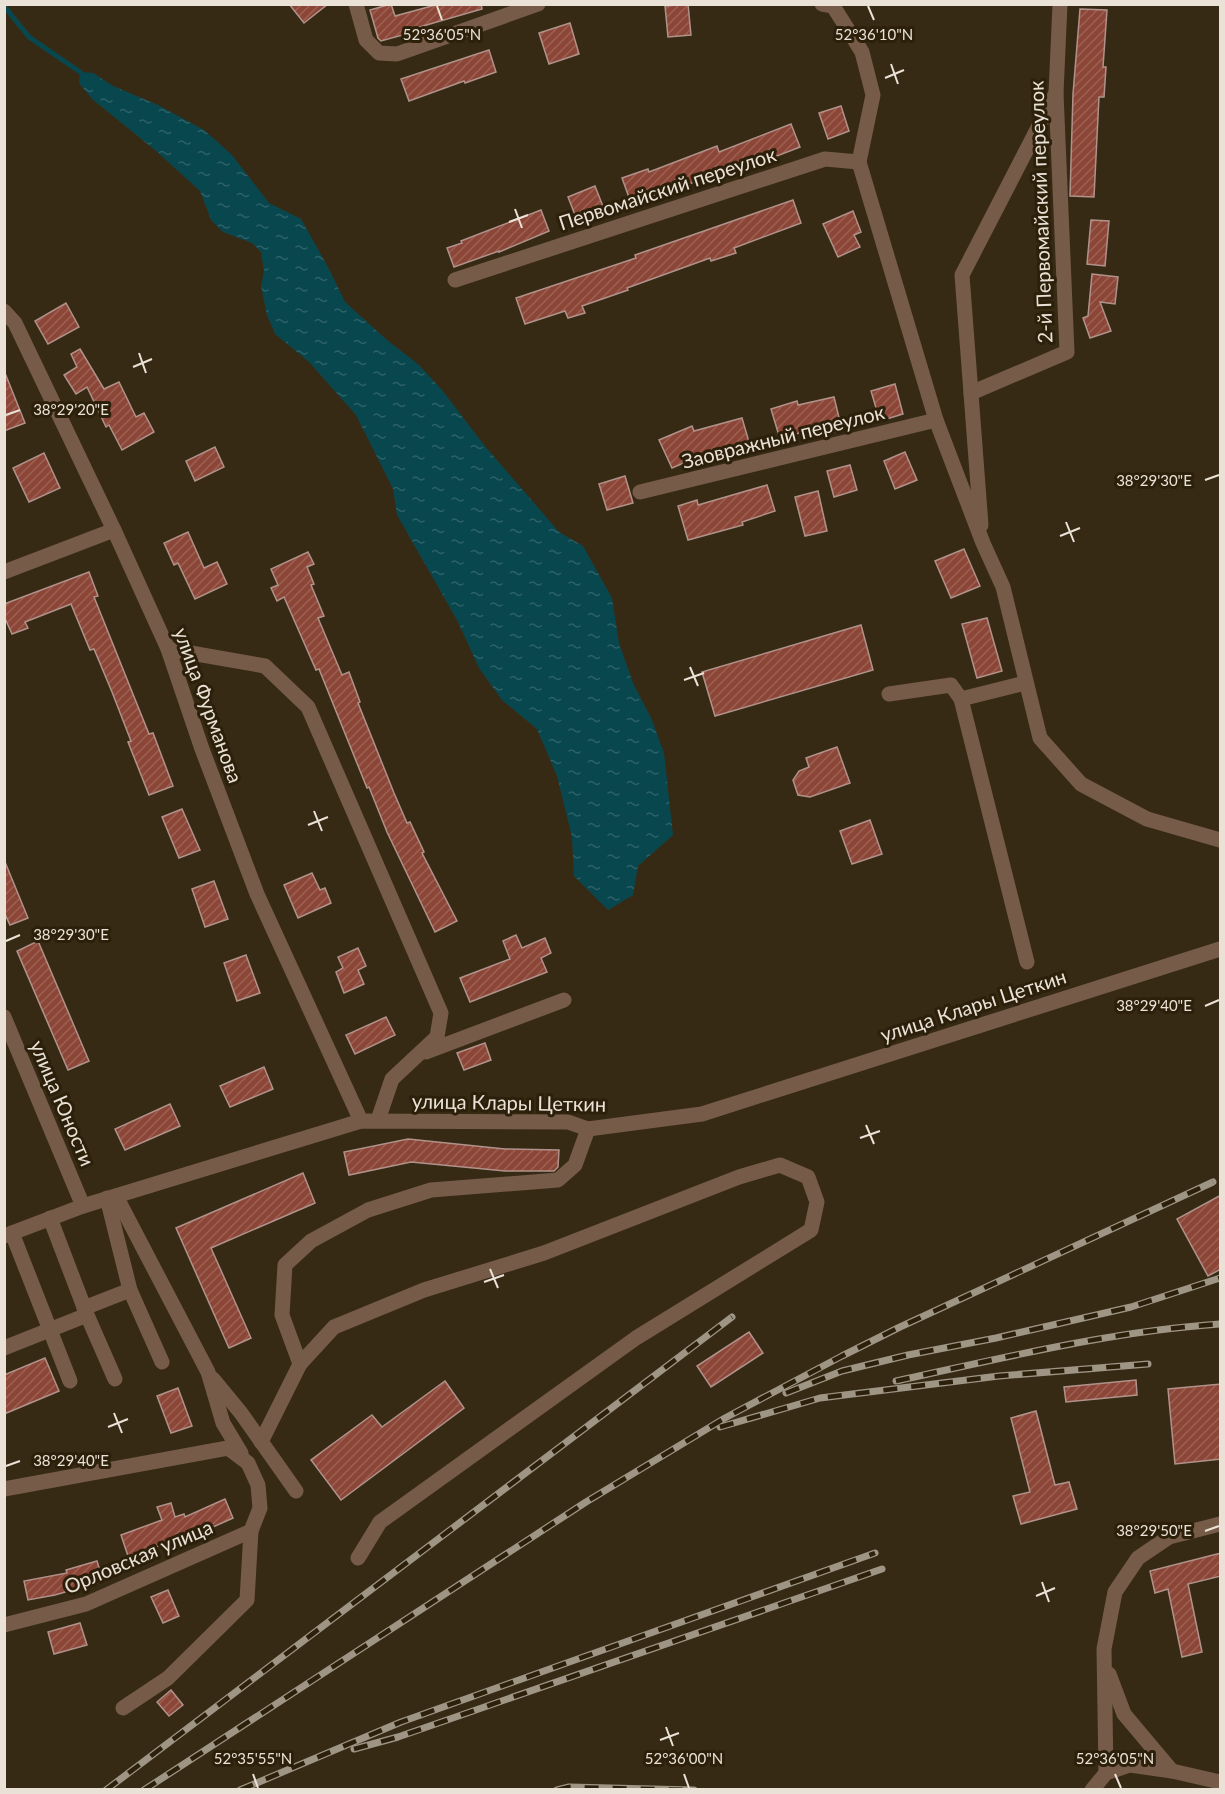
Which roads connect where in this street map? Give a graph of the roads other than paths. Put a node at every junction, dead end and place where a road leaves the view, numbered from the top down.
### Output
1 (356, 4) edge
2 (538, 4) edge
3 (822, 4) edge
4 (1060, 4) edge
5 (1056, 93) junction
6 (859, 162) junction
7 (455, 280) dead end
8 (4, 311) edge
9 (971, 393) junction
10 (936, 420) junction
11 (640, 492) dead end
12 (114, 530) junction
13 (982, 543) junction
14 (4, 572) edge
15 (168, 649) junction
16 (1026, 683) junction
17 (889, 694) dead end
18 (962, 699) junction
19 (1221, 840) edge
20 (1221, 948) edge
21 (1027, 962) dead end
22 (564, 1000) dead end
23 (4, 1017) edge
24 (420, 1054) junction
25 (378, 1120) junction
26 (361, 1121) junction
27 (588, 1129) junction
28 (112, 1197) junction
29 (82, 1206) junction
30 (50, 1218) junction
31 (8, 1234) edge
32 (130, 1290) junction
33 (86, 1312) junction
34 (50, 1329) junction
35 (4, 1348) edge
36 (162, 1362) dead end
37 (300, 1364) junction
38 (208, 1372) junction
39 (115, 1378) dead end
40 (70, 1381) dead end
41 (261, 1442) junction
42 (248, 1463) junction
43 (4, 1489) edge
44 (296, 1491) dead end
45 (1221, 1524) edge
46 (251, 1532) junction
47 (358, 1558) dead end
48 (4, 1625) edge
49 (1104, 1649) junction
50 (123, 1708) dead end
51 (1172, 1771) junction
52 (1106, 1773) junction
53 (1221, 1782) edge
54 (1092, 1790) edge

1 - 2 street
3 - 6 street
4 - 5 street, 2-й Первомайский переулок
5 - 9 street
5 - 9 street, 2-й Первомайский переулок
6 - 7 street, Первомайский переулок
6 - 10 street
8 - 12 street, улица Фурманова
9 - 13 street
10 - 11 street, Заовражный переулок
10 - 13 street
12 - 14 street
12 - 15 street, улица Фурманова
13 - 16 street
15 - 24 street
15 - 26 street, улица Фурманова
16 - 18 street
16 - 19 street
17 - 18 street
18 - 21 street
20 - 27 street, улица Клары Цеткин
22 - 24 street
23 - 29 street, улица Юности
24 - 25 street
25 - 26 street, улица Клары Цеткин
25 - 27 street, улица Клары Цеткин
26 - 28 street, улица Клары Цеткин
27 - 37 street
28 - 29 street, улица Клары Цеткин
28 - 32 street
28 - 38 street
29 - 30 street, улица Клары Цеткин
30 - 31 street, улица Клары Цеткин
30 - 33 street
31 - 34 street
32 - 33 street
32 - 36 street
33 - 34 street
33 - 39 street
34 - 35 street
34 - 40 street
37 - 41 street
37 - 47 street
38 - 41 street
38 - 42 street
41 - 44 street
42 - 43 street
42 - 46 street
45 - 49 street
46 - 48 street, Орловская улица
46 - 50 street
49 - 51 street
49 - 52 street
51 - 52 street
51 - 53 street
52 - 54 street

